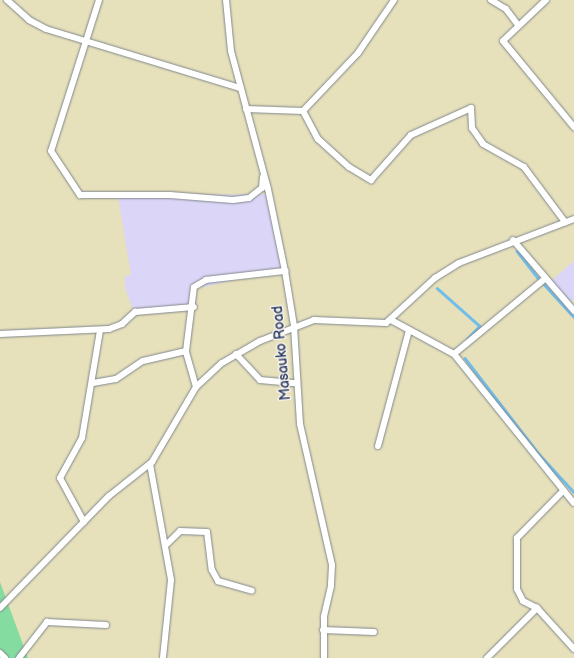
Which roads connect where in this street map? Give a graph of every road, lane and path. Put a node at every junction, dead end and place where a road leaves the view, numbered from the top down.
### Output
1 (7, 0) edge
2 (99, 0) edge
3 (226, 0) edge
4 (394, 0) edge
5 (491, 0) edge
6 (546, 0) edge
7 (518, 25) junction
8 (84, 39) junction
9 (240, 88) junction
10 (246, 109) junction
11 (303, 111) junction
12 (574, 127) edge
13 (264, 174) junction
14 (574, 219) edge
15 (565, 222) junction
16 (513, 240) junction
17 (285, 271) junction
18 (546, 278) junction
19 (194, 307) junction
20 (574, 311) edge
21 (391, 320) junction
22 (294, 326) junction
23 (100, 330) junction
24 (409, 330) junction
25 (0, 334) edge
26 (186, 351) junction
27 (236, 354) junction
28 (454, 354) junction
29 (93, 383) junction
30 (296, 383) junction
31 (196, 387) junction
32 (378, 446) dead end
33 (150, 464) junction
34 (563, 491) junction
35 (574, 503) edge
36 (84, 522) junction
37 (167, 544) junction
38 (252, 591) dead end
39 (0, 608) edge
40 (537, 608) junction
41 (106, 625) dead end
42 (323, 630) junction
43 (374, 632) dead end
44 (574, 649) edge
45 (0, 653) edge
46 (5, 658) edge
47 (19, 658) edge
48 (163, 658) edge
49 (324, 658) edge
50 (487, 658) edge

1 - 8 street
2 - 8 street
3 - 9 street, Masauko Road
4 - 11 street
5 - 7 street
6 - 7 street
7 - 12 street
8 - 9 street
8 - 13 street
9 - 10 street, Masauko Road
10 - 11 street
10 - 13 street, Masauko Road
11 - 15 street
13 - 17 street, Masauko Road
14 - 15 street
15 - 16 street
16 - 18 street
16 - 21 street
17 - 19 street
17 - 22 street, Masauko Road
18 - 20 street
18 - 28 street
19 - 23 street
19 - 26 street
21 - 22 street
21 - 24 street
22 - 27 street
22 - 30 street, Masauko Road
23 - 25 street
23 - 29 street
24 - 28 street
24 - 32 street
26 - 29 street
26 - 31 street
27 - 30 street
27 - 31 street
28 - 34 street
29 - 36 street
30 - 42 street, Masauko Road
31 - 33 street
33 - 36 street
33 - 37 street
34 - 35 street
34 - 40 street
36 - 39 street
37 - 38 street
37 - 48 street
40 - 44 street
40 - 50 street
41 - 47 street
42 - 43 street
42 - 49 street, Masauko Road
45 - 46 street

